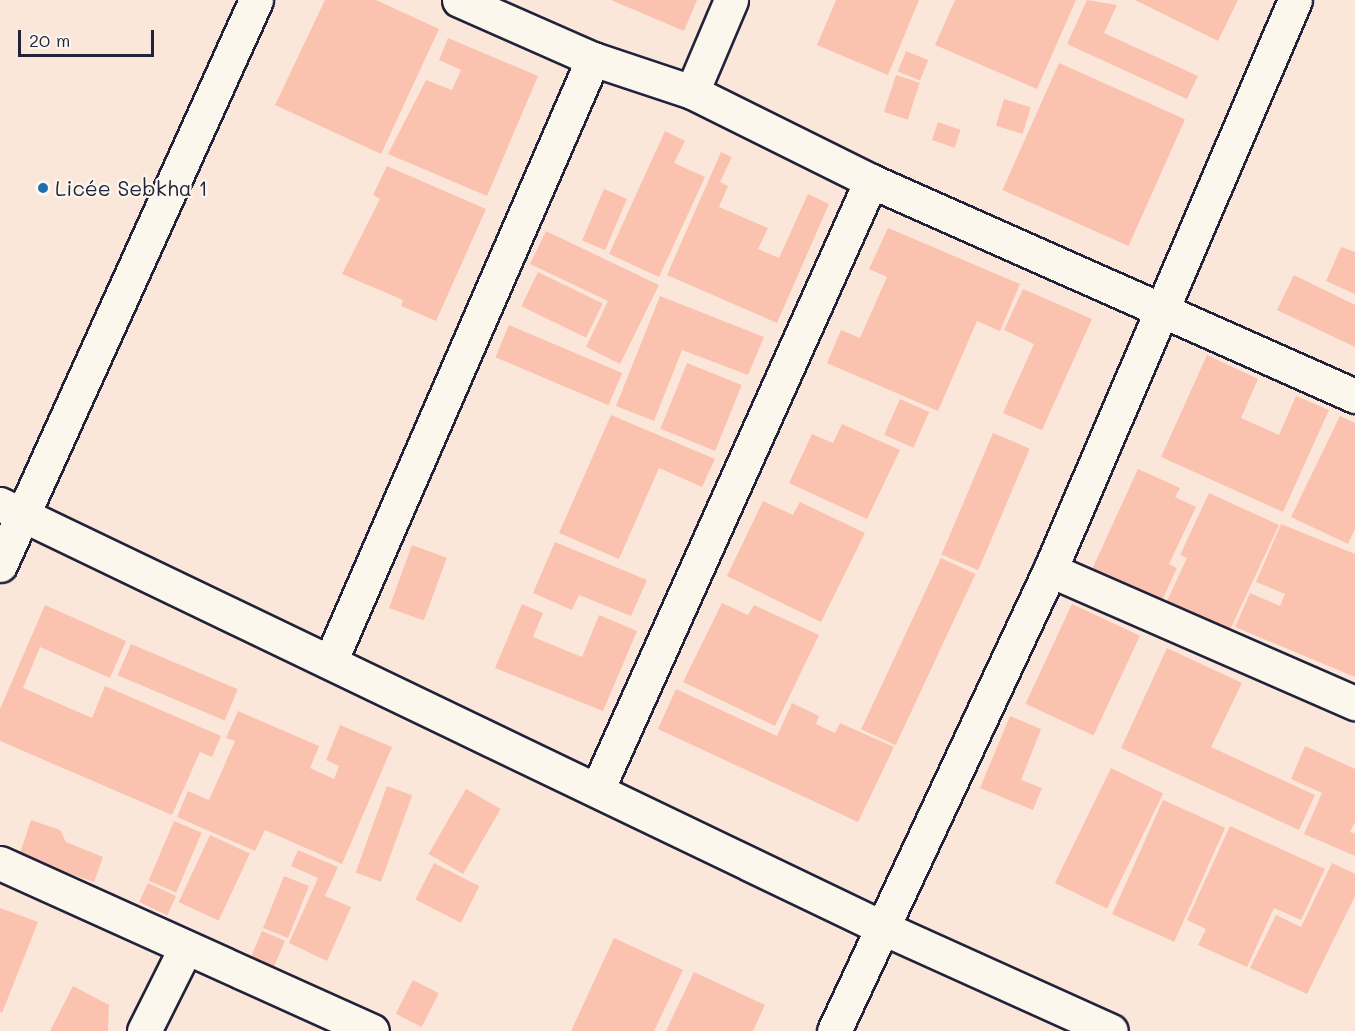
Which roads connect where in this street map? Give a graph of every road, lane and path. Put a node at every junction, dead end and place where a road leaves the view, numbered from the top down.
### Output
1 (256, 0) edge
2 (459, 0) edge
3 (731, 0) edge
4 (1295, 0) edge
5 (593, 59) junction
6 (692, 92) junction
7 (871, 181) junction
8 (1162, 309) junction
9 (1355, 396) edge
10 (12, 509) edge
11 (0, 565) edge
12 (1050, 570) junction
13 (330, 662) junction
14 (1355, 703) edge
15 (597, 790) junction
16 (0, 863) edge
17 (882, 927) junction
18 (184, 949) junction
19 (144, 1031) edge
20 (372, 1031) edge
21 (834, 1031) edge
22 (1111, 1031) edge

1 - 10 street
2 - 5 street
3 - 6 street
4 - 8 street
5 - 6 street
5 - 13 street
6 - 7 street
7 - 8 street
7 - 15 street
8 - 9 street
8 - 12 street
10 - 11 street
10 - 13 street
12 - 14 street
12 - 17 street
13 - 15 street
15 - 17 street
16 - 18 street
17 - 21 street
17 - 22 street
18 - 19 street
18 - 20 street

